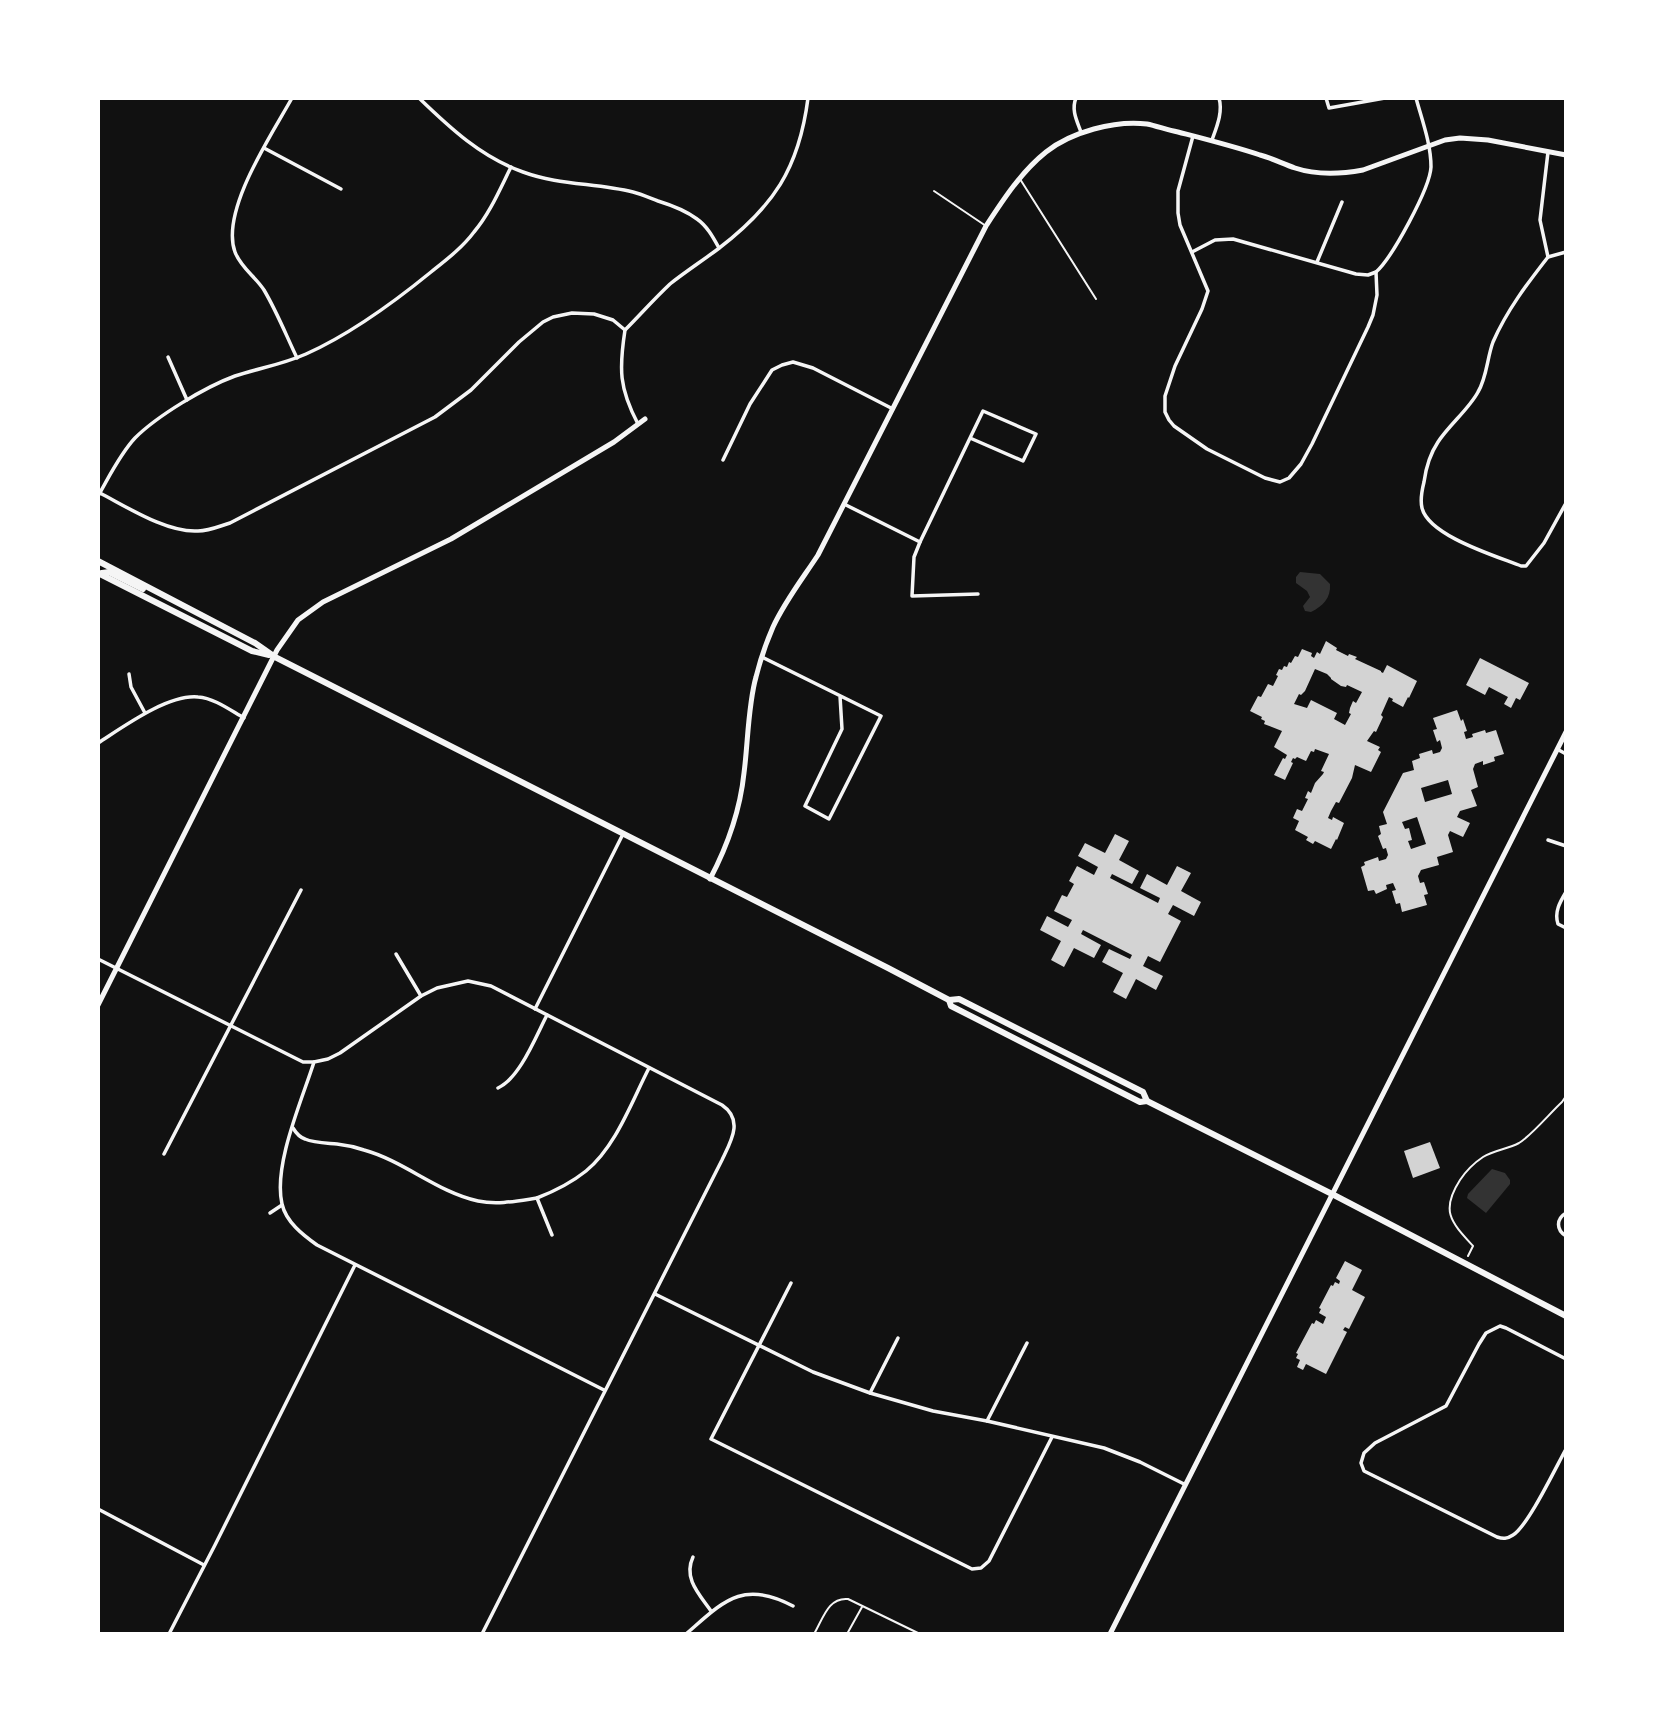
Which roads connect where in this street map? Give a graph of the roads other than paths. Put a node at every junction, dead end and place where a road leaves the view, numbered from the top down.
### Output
1 (292, 98) edge
2 (419, 98) edge
3 (808, 98) edge
4 (1076, 98) edge
5 (1219, 98) edge
6 (1326, 98) edge
7 (1385, 98) edge
8 (1416, 98) edge
9 (1081, 132) junction
10 (1193, 136) junction
11 (1212, 141) junction
12 (1428, 147) junction
13 (264, 148) junction
14 (1548, 152) junction
15 (1566, 156) edge
16 (511, 167) junction
17 (1020, 178) junction
18 (341, 189) dead end
19 (934, 191) dead end
20 (1342, 202) dead end
21 (986, 226) junction
22 (719, 248) junction
23 (1192, 252) junction
24 (1566, 252) edge
25 (1548, 257) junction
26 (1317, 262) junction
27 (1376, 272) junction
28 (1096, 299) dead end
29 (625, 330) junction
30 (168, 357) dead end
31 (297, 358) junction
32 (187, 400) junction
33 (892, 409) junction
34 (645, 419) dead end
35 (638, 424) junction
36 (970, 438) junction
37 (723, 460) dead end
38 (99, 495) edge
39 (1566, 503) edge
40 (844, 504) junction
41 (920, 542) junction
42 (98, 561) edge
43 (99, 573) edge
44 (978, 594) dead end
45 (177, 603) junction
46 (275, 657) junction
47 (762, 657) junction
48 (129, 674) dead end
49 (840, 696) junction
50 (145, 713) junction
51 (244, 718) junction
52 (1566, 732) edge
53 (98, 743) edge
54 (1557, 749) junction
55 (1566, 754) edge
56 (623, 834) junction
57 (1548, 840) dead end
58 (1566, 845) edge
59 (710, 879) junction
60 (301, 890) dead end
61 (1566, 892) edge
62 (1566, 929) edge
63 (396, 954) dead end
64 (98, 959) edge
65 (117, 969) junction
66 (421, 996) junction
67 (98, 1005) edge
68 (535, 1009) junction
69 (547, 1015) junction
70 (231, 1026) junction
71 (314, 1062) junction
72 (649, 1068) junction
73 (498, 1088) dead end
74 (293, 1126) junction
75 (164, 1154) dead end
76 (1332, 1194) junction
77 (537, 1198) junction
78 (282, 1205) junction
79 (270, 1213) dead end
80 (1566, 1213) edge
81 (552, 1235) dead end
82 (1566, 1236) edge
83 (355, 1265) junction
84 (791, 1283) dead end
85 (655, 1294) junction
86 (1566, 1315) edge
87 (898, 1338) dead end
88 (1027, 1343) dead end
89 (759, 1346) junction
90 (1566, 1359) edge
91 (604, 1390) junction
92 (870, 1393) junction
93 (987, 1421) junction
94 (1052, 1437) junction
95 (1566, 1448) edge
96 (1185, 1484) junction
97 (98, 1509) edge
98 (693, 1558) dead end
99 (204, 1565) junction
100 (793, 1605) dead end
101 (862, 1606) junction
102 (711, 1611) junction
103 (169, 1634) edge
104 (482, 1634) edge
105 (686, 1634) edge
106 (814, 1634) edge
107 (847, 1634) edge
108 (920, 1634) edge
109 (1110, 1634) edge

1 - 13 street
2 - 16 street
3 - 22 street
4 - 9 street
5 - 11 street
6 - 7 street
8 - 12 street
9 - 10 street
9 - 17 street
10 - 11 street
10 - 23 street
11 - 12 street
12 - 14 street
12 - 27 street
13 - 18 street
13 - 31 street
14 - 15 street
14 - 25 street
16 - 22 street
16 - 31 street
17 - 21 street
17 - 28 lane
19 - 21 lane
20 - 26 street
21 - 33 street
22 - 29 street
23 - 26 street
23 - 27 street
24 - 25 street
25 - 39 street
26 - 27 street
29 - 35 street
29 - 38 street
30 - 32 street
31 - 32 street
32 - 38 street
33 - 37 street
33 - 40 street
34 - 35 street
35 - 46 street
36 - 36 street
36 - 41 street
40 - 41 street
40 - 47 street
41 - 44 street
42 - 45 main road
43 - 45 main road
43 - 46 main road
45 - 46 main road
46 - 51 street
46 - 56 main road
47 - 49 street
47 - 59 street
48 - 50 street
49 - 49 street
50 - 51 street
50 - 53 street
51 - 65 street
52 - 54 street
54 - 55 street
54 - 76 street
56 - 59 main road
56 - 68 street
57 - 58 street
59 - 76 main road
60 - 70 street
61 - 62 street
63 - 66 street
64 - 65 street
65 - 67 street
65 - 70 street
66 - 68 street
66 - 71 street
68 - 69 street
69 - 72 street
69 - 73 street
70 - 71 street
70 - 75 street
71 - 74 street
72 - 77 street
72 - 85 street
74 - 77 street
74 - 78 street
76 - 86 main road
76 - 96 street
77 - 81 street
78 - 79 street
78 - 83 street
80 - 82 street
83 - 91 street
83 - 99 street
84 - 89 street
85 - 89 street
85 - 91 street
87 - 92 street
88 - 93 street
89 - 92 street
89 - 94 street
90 - 95 street
91 - 104 street
92 - 93 street
93 - 94 street
94 - 96 street
96 - 109 street
97 - 99 street
98 - 102 street
99 - 103 street
100 - 102 street
101 - 106 lane
101 - 107 lane
101 - 108 lane
102 - 105 street

